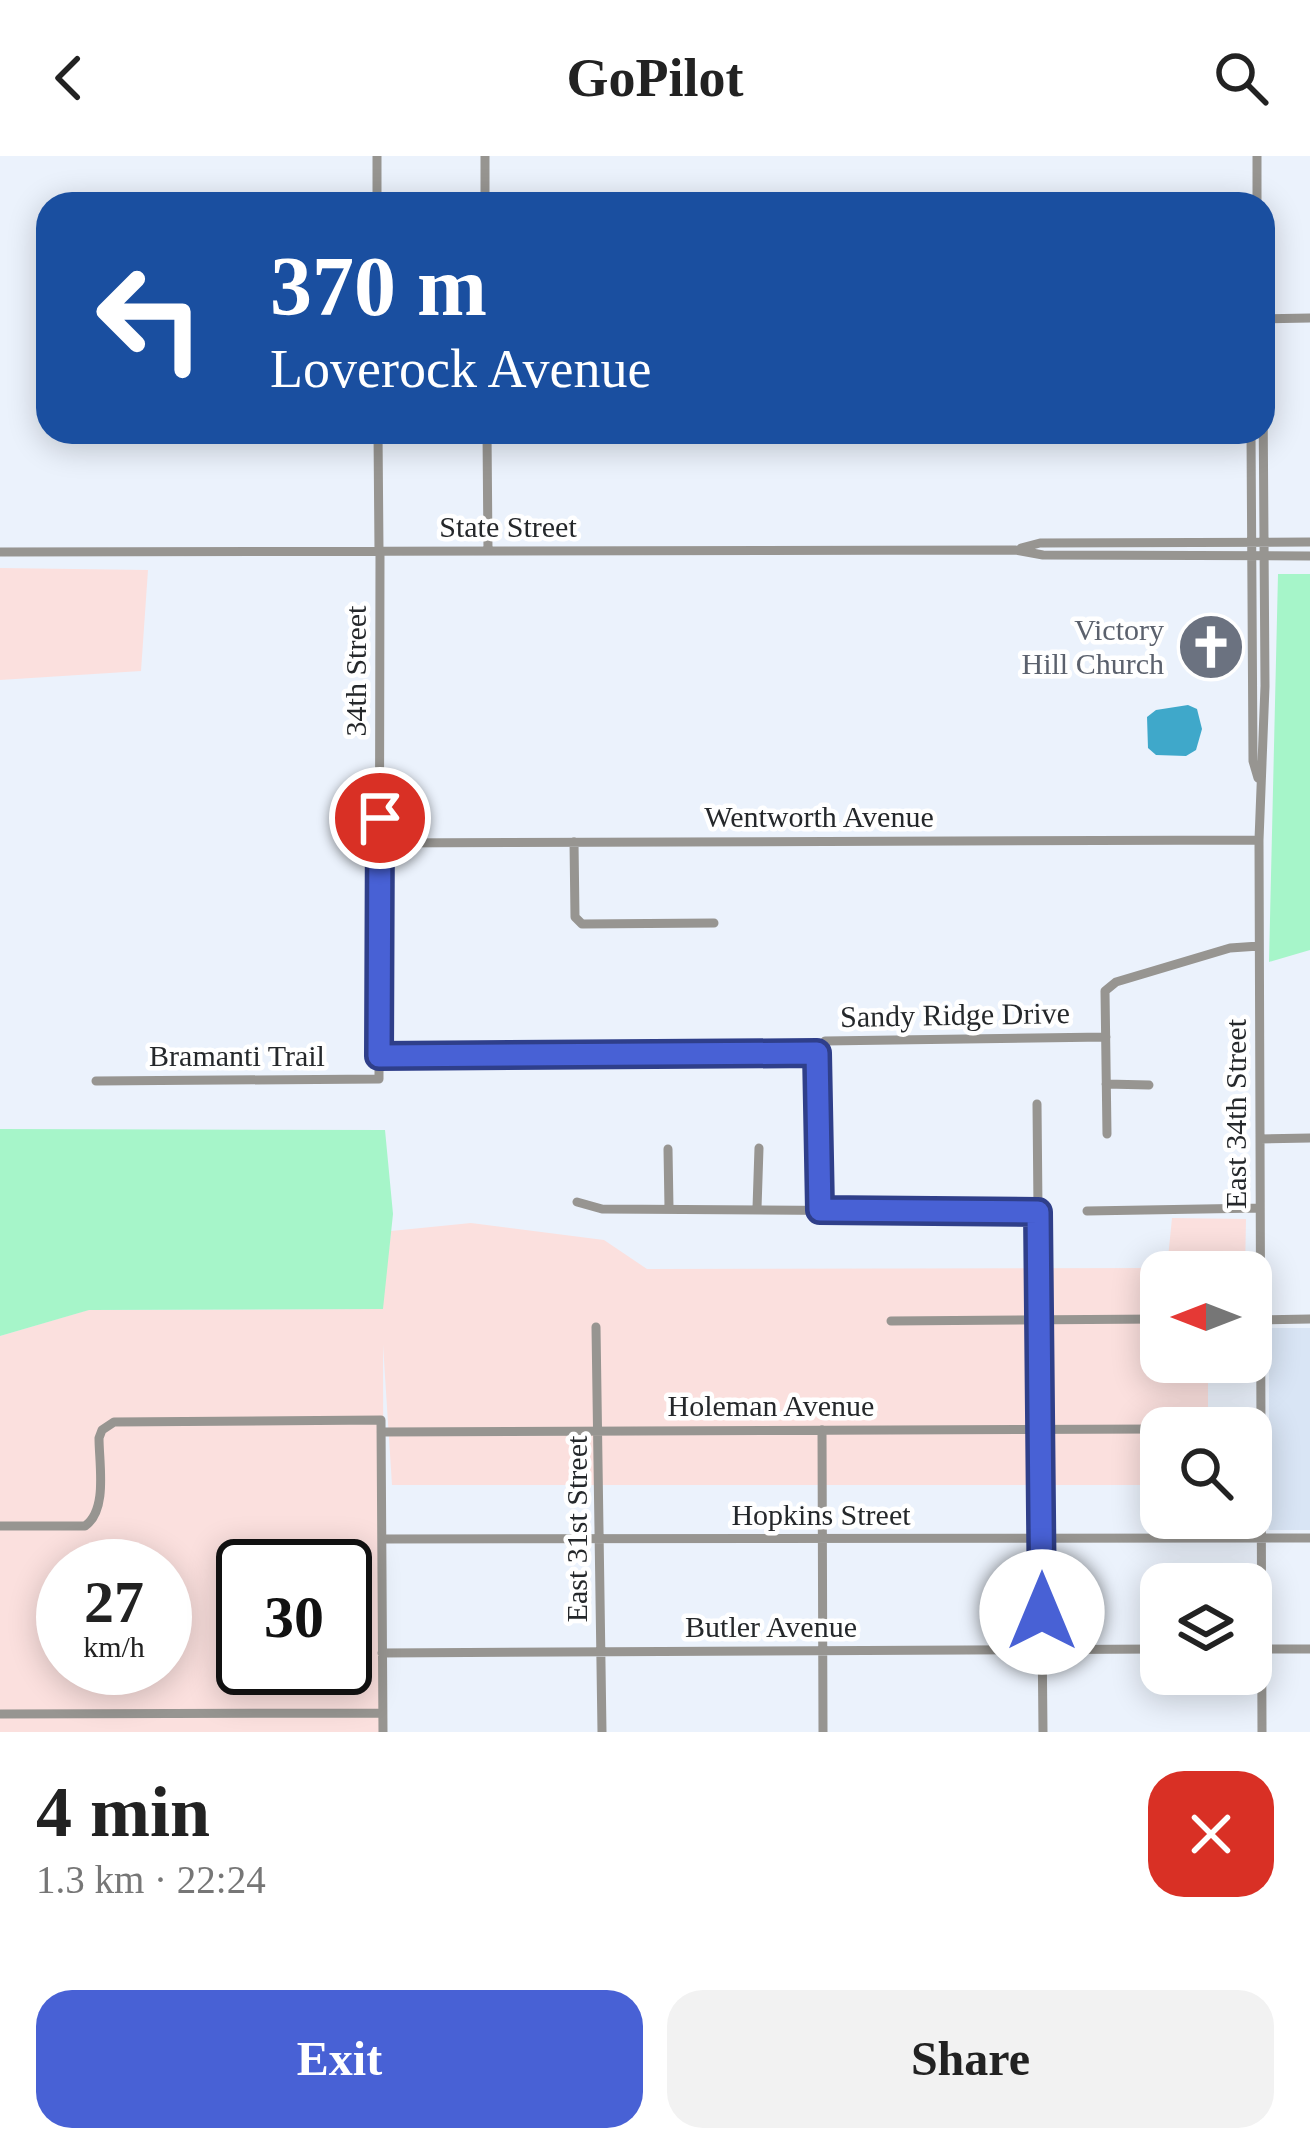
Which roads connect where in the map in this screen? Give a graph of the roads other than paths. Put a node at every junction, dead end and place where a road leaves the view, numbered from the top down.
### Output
1 (377, 156) edge
2 (485, 156) edge
3 (1257, 156) edge
4 (377, 192) edge
5 (485, 192) edge
6 (1257, 192) edge
7 (1310, 318) edge
8 (1275, 319) edge
9 (378, 444) edge
10 (487, 444) edge
11 (1251, 444) edge
12 (1264, 444) edge
13 (1251, 542) junction
14 (1265, 542) junction
15 (1310, 542) edge
16 (1016, 550) junction
17 (380, 551) junction
18 (488, 551) junction
19 (0, 552) edge
20 (1251, 556) junction
21 (1310, 556) edge
22 (1265, 557) junction
23 (1259, 783) junction
24 (1259, 840) junction
25 (574, 842) junction
26 (380, 843) junction
27 (714, 923) dead end
28 (1259, 946) junction
29 (1106, 1037) junction
30 (817, 1053) junction
31 (379, 1056) junction
32 (379, 1079) joint
33 (95, 1081) dead end
34 (1106, 1084) junction
35 (1149, 1084) dead end
36 (1037, 1104) dead end
37 (1107, 1134) dead end
38 (1310, 1138) edge
39 (1260, 1139) junction
40 (760, 1148) dead end
41 (668, 1149) dead end
42 (577, 1202) dead end
43 (669, 1208) junction
44 (757, 1208) junction
45 (1260, 1208) junction
46 (820, 1210) junction
47 (1087, 1211) dead end
48 (1038, 1212) junction
49 (1258, 1251) edge
50 (1040, 1319) junction
51 (1140, 1319) edge
52 (1310, 1319) edge
53 (1272, 1320) edge
54 (890, 1321) dead end
55 (596, 1327) dead end
56 (381, 1426) junction
57 (1041, 1429) junction
58 (1140, 1429) edge
59 (600, 1430) junction
60 (822, 1430) junction
61 (0, 1526) edge
62 (1042, 1538) junction
63 (1140, 1538) edge
64 (1272, 1538) edge
65 (1310, 1538) edge
66 (382, 1539) junction
67 (601, 1539) junction
68 (822, 1539) junction
69 (1272, 1648) edge
70 (1310, 1648) edge
71 (1140, 1649) edge
72 (1043, 1650) junction
73 (823, 1651) junction
74 (602, 1652) junction
75 (382, 1653) junction
76 (1259, 1695) edge
77 (0, 1714) edge
78 (382, 1714) junction
79 (383, 1732) edge
80 (602, 1732) edge
81 (823, 1732) edge
82 (1043, 1732) edge
83 (1262, 1732) edge

1 - 4 street
2 - 5 street
3 - 6 street
7 - 8 street
9 - 17 street, 34th Street
10 - 18 street
11 - 13 street
12 - 14 street
13 - 14 street, State Street
13 - 16 street, State Street
13 - 20 street
14 - 15 street, State Street
14 - 22 street
16 - 18 street, State Street
16 - 20 street, State Street
17 - 18 street, State Street
17 - 19 street, State Street
17 - 26 street, 34th Street
20 - 22 street, State Street
20 - 23 street
21 - 22 street, State Street
22 - 23 street
23 - 24 street, East 34th Street
24 - 25 street, Wentworth Avenue
24 - 28 street, East 34th Street
25 - 26 street, Wentworth Avenue
25 - 27 street
26 - 31 street, 34th Street
28 - 29 street
28 - 39 street, East 34th Street
29 - 30 street, Sandy Ridge Drive
29 - 34 street
30 - 31 street, Sandy Ridge Drive
30 - 46 street
31 - 32 street, 34th Street
32 - 33 street, Bramanti Trail
34 - 35 street
34 - 37 street
36 - 48 street
38 - 39 street
39 - 45 street, East 34th Street
40 - 44 street
41 - 43 street
42 - 43 street
43 - 44 street
44 - 46 street
45 - 47 street
45 - 49 street, East 34th Street
46 - 48 street
48 - 50 street
50 - 51 street
50 - 54 street
50 - 57 street
52 - 53 street
55 - 59 street, East 31st Street
56 - 59 street, Holeman Avenue
56 - 61 street, Holeman Avenue
56 - 66 street
57 - 58 street, Holeman Avenue
57 - 60 street, Holeman Avenue
57 - 62 street
59 - 60 street, Holeman Avenue
59 - 67 street, East 31st Street
60 - 68 street
62 - 63 street, Hopkins Street
62 - 68 street, Hopkins Street
62 - 72 street
64 - 65 street, Hopkins Street
66 - 67 street, Hopkins Street
66 - 75 street
67 - 68 street, Hopkins Street
67 - 74 street, East 31st Street
68 - 73 street
69 - 70 street
71 - 72 street, Butler Avenue
72 - 73 street, Butler Avenue
72 - 82 street
73 - 74 street, Butler Avenue
73 - 81 street
74 - 75 street, Butler Avenue
74 - 80 street, East 31st Street
75 - 78 street
76 - 83 street, East 34th Street
77 - 78 street
78 - 79 street

